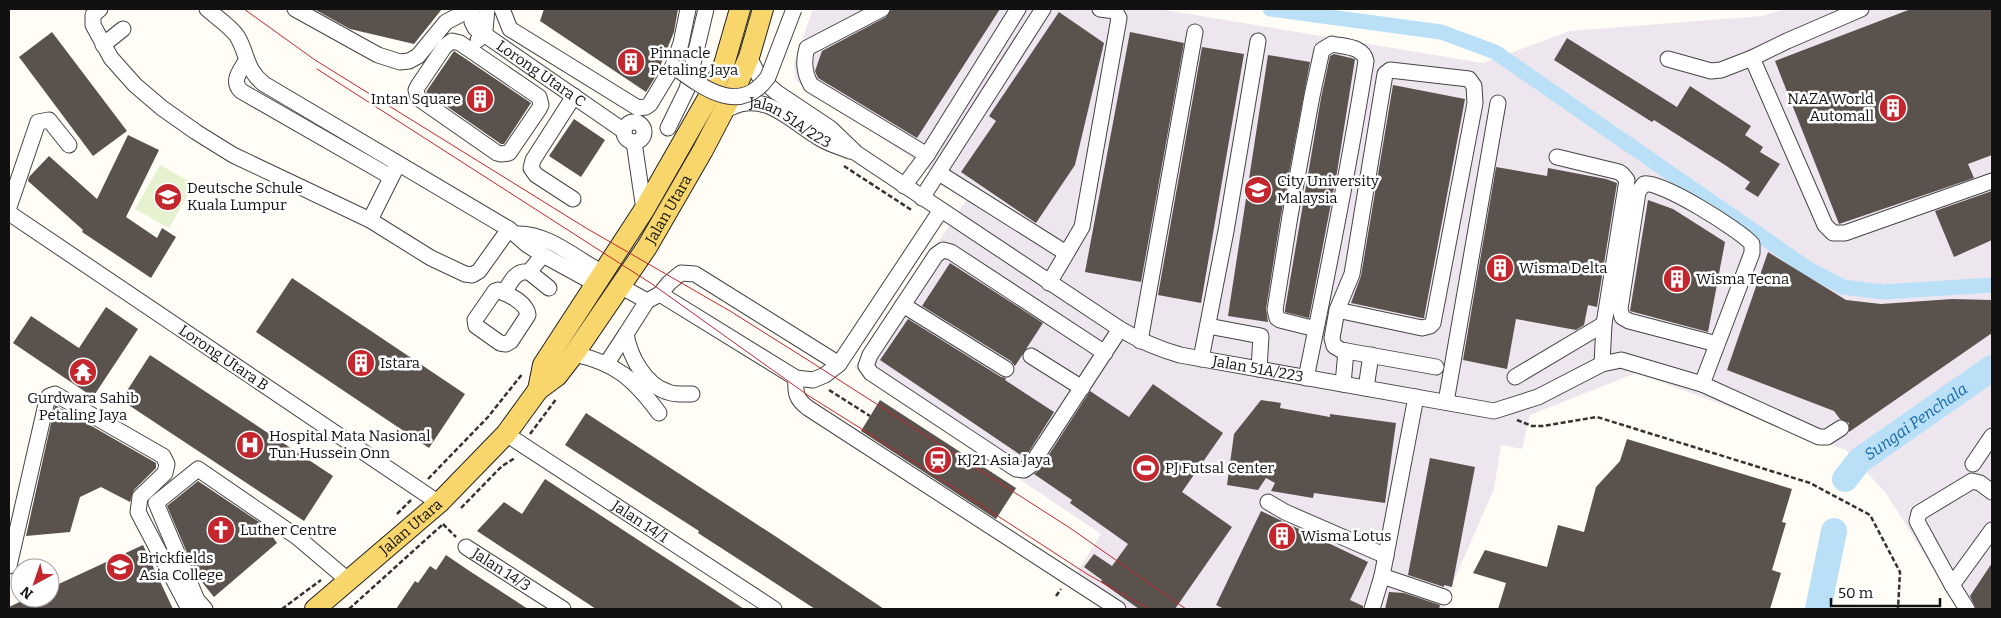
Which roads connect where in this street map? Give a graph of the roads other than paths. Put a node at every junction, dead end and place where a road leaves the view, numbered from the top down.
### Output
1 (100, 9) edge
2 (207, 9) edge
3 (295, 9) edge
4 (471, 9) edge
5 (487, 9) edge
6 (502, 9) edge
7 (688, 9) edge
8 (706, 9) edge
9 (740, 9) edge
10 (763, 9) edge
11 (794, 9) edge
12 (882, 9) edge
13 (1018, 9) edge
14 (1044, 9) edge
15 (1100, 9) edge
16 (1861, 9) edge
17 (123, 29) dead end
18 (484, 32) junction
19 (1195, 32) dead end
20 (1258, 41) dead end
21 (103, 45) junction
22 (471, 51) junction
23 (749, 58) junction
24 (1752, 58) junction
25 (1668, 59) dead end
26 (246, 61) junction
27 (673, 66) junction
28 (543, 74) junction
29 (531, 90) junction
30 (574, 96) junction
31 (1498, 103) dead end
32 (725, 110) junction
33 (692, 126) junction
34 (644, 127) junction
35 (668, 128) junction
36 (624, 131) junction
37 (634, 142) junction
38 (69, 145) dead end
39 (856, 154) junction
40 (928, 155) junction
41 (1557, 157) dead end
42 (394, 170) junction
43 (939, 173) junction
44 (1992, 181) edge
45 (904, 186) junction
46 (922, 198) junction
47 (573, 199) dead end
48 (9, 207) edge
49 (644, 210) junction
50 (940, 210) junction
51 (9, 214) edge
52 (370, 220) junction
53 (512, 231) junction
54 (1066, 253) junction
55 (542, 255) junction
56 (529, 272) junction
57 (599, 278) junction
58 (1049, 283) junction
59 (620, 286) junction
60 (549, 288) dead end
61 (504, 293) dead end
62 (654, 297) junction
63 (903, 305) junction
64 (1337, 310) junction
65 (1604, 324) junction
66 (1208, 326) junction
67 (1316, 329) junction
68 (1120, 330) junction
69 (626, 334) junction
70 (1140, 340) junction
71 (1717, 344) junction
72 (1346, 351) junction
73 (574, 354) junction
74 (1105, 354) junction
75 (1031, 356) dead end
76 (1371, 356) junction
77 (1201, 359) junction
78 (607, 363) junction
79 (839, 364) junction
80 (1602, 364) junction
81 (1436, 367) dead end
82 (1006, 369) dead end
83 (1259, 369) junction
84 (634, 373) junction
85 (1515, 376) dead end
86 (796, 378) junction
87 (1306, 378) junction
88 (1343, 384) junction
89 (1702, 384) junction
90 (1082, 388) junction
91 (1366, 388) junction
92 (538, 390) junction
93 (692, 394) dead end
94 (1416, 397) junction
95 (1446, 402) junction
96 (659, 412) dead end
97 (1841, 428) dead end
98 (506, 434) junction
99 (1992, 436) edge
100 (1973, 464) dead end
101 (1992, 492) edge
102 (1268, 502) dead end
103 (448, 507) junction
104 (1992, 530) edge
105 (466, 546) road end
106 (1386, 556) junction
107 (9, 566) edge
108 (342, 575) junction
109 (1382, 576) junction
110 (1952, 585) junction
111 (1444, 597) dead end
112 (189, 609) edge
113 (205, 609) edge
114 (315, 609) edge
115 (563, 609) edge
116 (774, 609) edge
117 (1118, 609) edge
118 (1372, 609) edge
119 (1967, 609) edge

1 - 21 street
2 - 26 street
3 - 4 street, Lorong Utara C
4 - 18 street, Lorong Utara C
5 - 18 street
6 - 27 street
7 - 27 street
8 - 35 street
9 - 33 main road, Jalan Utara
10 - 23 main road, Jalan Utara
11 - 27 street, bridge
12 - 40 street
13 - 40 street
14 - 43 street
15 - 54 street
16 - 24 street
17 - 21 street
18 - 22 street
18 - 28 street, Lorong Utara C
19 - 70 street
20 - 66 street
21 - 52 street
22 - 29 street
22 - 29 street
23 - 32 main road, Jalan Utara
23 - 39 street, Jalan 51A/223
24 - 25 street
24 - 44 street
26 - 42 street
26 - 42 street
28 - 29 street
28 - 30 street, Lorong Utara C
30 - 36 street, Lorong Utara C
30 - 47 street
31 - 95 street
32 - 39 street, Jalan 51A/223
32 - 59 main road, Jalan Utara
33 - 35 street
33 - 49 main road, Jalan Utara
34 - 35 street
34 - 36 street
34 - 37 street
36 - 37 street
37 - 49 street
38 - 48 street
39 - 45 street, Jalan 51A/223
40 - 45 street
41 - 65 street
42 - 52 street
42 - 53 street
43 - 46 street
43 - 54 street
45 - 46 street, Jalan 51A/223
46 - 50 street, Jalan 51A/223
49 - 57 main road, Jalan Utara
50 - 58 street, Jalan 51A/223
50 - 79 street
51 - 103 street, Lorong Utara B
52 - 53 street
53 - 55 street
53 - 57 street
54 - 58 street
55 - 56 street
55 - 57 street
56 - 60 street
56 - 61 street
57 - 92 main road, Jalan Utara
58 - 68 street, Jalan 51A/223
59 - 62 street
59 - 73 main road, Jalan Utara
62 - 69 street
62 - 79 street
62 - 86 street
63 - 74 street
63 - 82 street
63 - 90 street
64 - 64 street
64 - 72 street
65 - 80 street
65 - 85 street
66 - 77 street
66 - 83 street
67 - 67 street
67 - 87 street
68 - 70 street, Jalan 51A/223
68 - 74 street
69 - 78 street
69 - 84 street
70 - 77 street, Jalan 51A/223
71 - 71 street
71 - 89 street
72 - 76 street
72 - 88 street
73 - 78 street
73 - 92 main road, Jalan Utara
74 - 90 street
75 - 90 street
76 - 81 street
76 - 91 street
77 - 83 street, Jalan 51A/223
78 - 84 street
79 - 86 street
80 - 89 street, Jalan 51A/223
80 - 95 street, Jalan 51A/223
83 - 87 street, Jalan 51A/223
84 - 93 street
84 - 96 street
86 - 117 street
87 - 88 street, Jalan 51A/223
88 - 91 street, Jalan 51A/223
89 - 97 street, Jalan 51A/223
91 - 94 street, Jalan 51A/223
92 - 98 main road, Jalan Utara
94 - 95 street, Jalan 51A/223
94 - 106 street
98 - 103 main road, Jalan Utara
98 - 116 street, Jalan 14/1
99 - 100 street
101 - 110 street
102 - 106 street
103 - 108 main road, Jalan Utara
104 - 110 street
105 - 115 street, Jalan 14/3
106 - 109 street
107 - 112 street
108 - 113 street
108 - 114 main road, Jalan Utara
109 - 111 street
109 - 118 street
110 - 119 street

